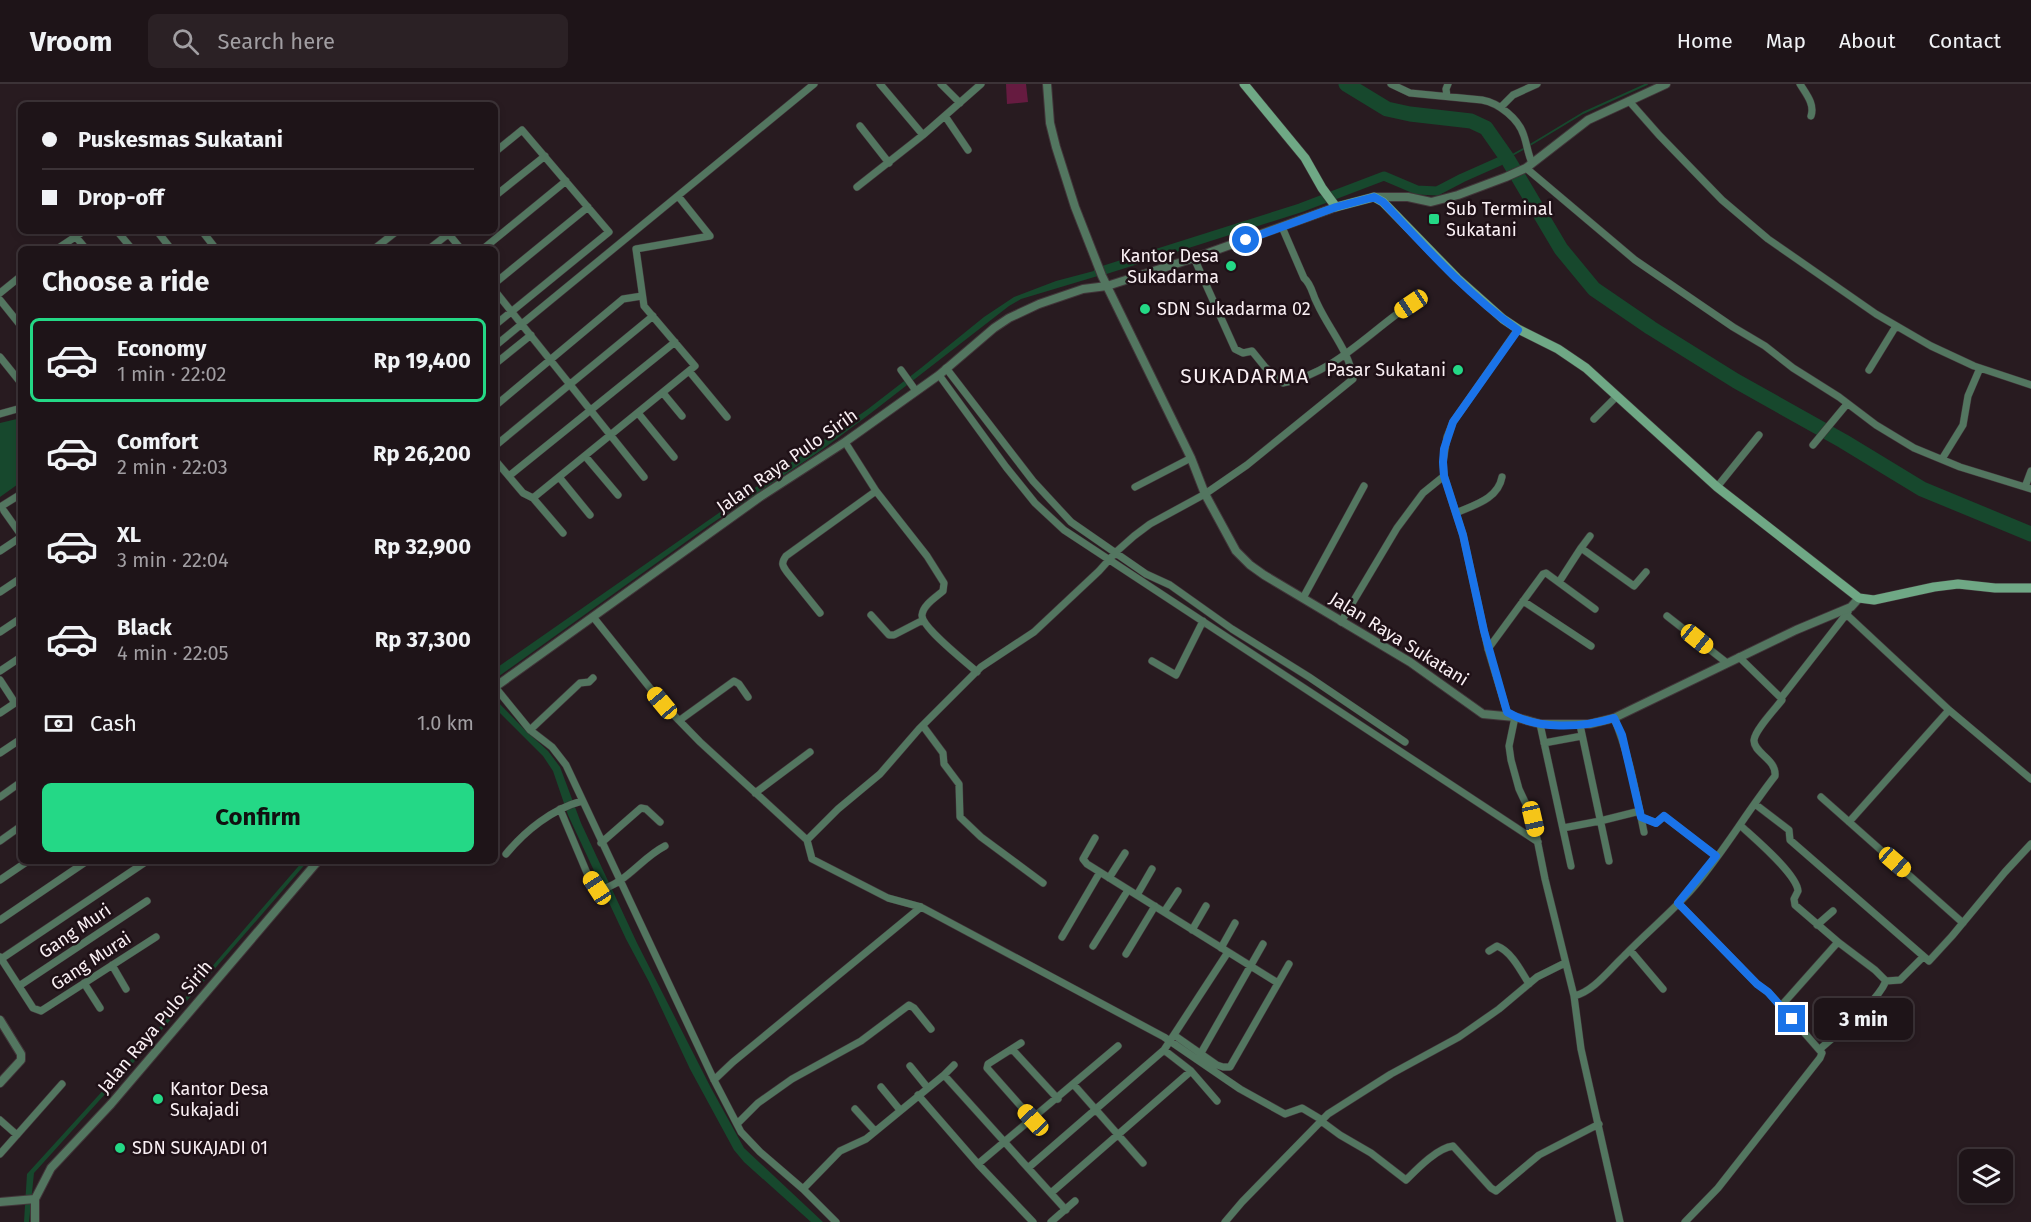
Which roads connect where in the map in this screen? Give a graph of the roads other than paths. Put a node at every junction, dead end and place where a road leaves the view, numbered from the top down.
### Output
1 (814, 84) edge
2 (880, 84) edge
3 (941, 84) edge
4 (981, 84) edge
5 (1047, 84) edge
6 (1244, 84) edge
7 (1391, 84) edge
8 (1448, 84) edge
9 (1537, 84) edge
10 (1666, 84) edge
11 (1800, 84) edge
12 (1447, 96) junction
13 (1629, 101) junction
14 (960, 104) junction
15 (1501, 106) junction
16 (945, 116) junction
17 (1811, 116) dead end
18 (860, 126) dead end
19 (923, 135) junction
20 (498, 150) edge
21 (968, 150) dead end
22 (544, 156) junction
23 (890, 163) junction
24 (1526, 167) junction
25 (566, 181) junction
26 (857, 187) dead end
27 (498, 194) edge
28 (678, 196) junction
29 (1374, 197) junction
30 (1334, 204) junction
31 (588, 207) junction
32 (1282, 227) junction
33 (80, 234) edge
34 (120, 234) edge
35 (159, 234) edge
36 (204, 234) edge
37 (393, 234) edge
38 (447, 234) edge
39 (76, 237) junction
40 (62, 246) edge
41 (84, 246) edge
42 (130, 246) edge
43 (169, 246) edge
44 (214, 246) edge
45 (378, 246) edge
46 (433, 246) edge
47 (487, 246) edge
48 (1194, 258) junction
49 (18, 278) edge
50 (498, 281) edge
51 (1107, 285) junction
52 (0, 293) edge
53 (498, 295) edge
54 (642, 296) junction
55 (0, 300) edge
56 (1411, 304) dead end
57 (512, 311) junction
58 (653, 316) junction
59 (18, 322) edge
60 (498, 323) edge
61 (522, 324) junction
62 (1896, 326) junction
63 (1518, 330) junction
64 (531, 335) junction
65 (675, 342) junction
66 (498, 344) edge
67 (1345, 355) junction
68 (0, 357) edge
69 (551, 360) junction
70 (498, 362) edge
71 (946, 368) junction
72 (1980, 368) junction
73 (901, 370) dead end
74 (1869, 370) dead end
75 (689, 371) junction
76 (939, 375) junction
77 (18, 379) edge
78 (570, 385) junction
79 (2031, 385) edge
80 (914, 388) junction
81 (663, 393) junction
82 (1616, 397) junction
83 (498, 404) edge
84 (1847, 404) junction
85 (18, 409) edge
86 (591, 410) junction
87 (1, 412) edge
88 (638, 413) junction
89 (682, 416) dead end
90 (727, 417) dead end
91 (1594, 419) dead end
92 (994, 430) junction
93 (610, 435) junction
94 (1759, 435) dead end
95 (845, 442) junction
96 (989, 442) junction
97 (498, 444) edge
98 (1813, 445) dead end
99 (1008, 450) junction
100 (585, 456) junction
101 (674, 457) dead end
102 (1000, 458) junction
103 (1191, 458) junction
104 (1942, 459) junction
105 (498, 463) edge
106 (2031, 471) edge
107 (509, 476) junction
108 (1444, 476) junction
109 (559, 477) junction
110 (644, 477) dead end
111 (1502, 477) dead end
112 (1364, 486) dead end
113 (1135, 487) dead end
114 (1717, 487) junction
115 (2028, 488) edge
116 (876, 491) junction
117 (1204, 494) junction
118 (618, 495) dead end
119 (18, 496) edge
120 (533, 498) junction
121 (1055, 507) junction
122 (2, 509) edge
123 (1456, 513) junction
124 (590, 515) dead end
125 (1048, 515) junction
126 (18, 532) edge
127 (563, 533) dead end
128 (1590, 536) dead end
129 (18, 538) edge
130 (1581, 548) junction
131 (0, 551) edge
132 (1116, 552) junction
133 (1107, 562) junction
134 (1647, 572) dead end
135 (18, 580) edge
136 (1559, 582) junction
137 (2031, 588) edge
138 (0, 592) edge
139 (1303, 598) junction
140 (1859, 598) junction
141 (1523, 600) junction
142 (1595, 609) dead end
143 (1848, 611) junction
144 (820, 612) dead end
145 (871, 615) dead end
146 (1667, 616) dead end
147 (594, 618) junction
148 (18, 620) edge
149 (922, 620) junction
150 (1203, 621) junction
151 (1341, 622) junction
152 (0, 632) edge
153 (1256, 643) junction
154 (1591, 646) dead end
155 (1488, 649) junction
156 (1250, 651) junction
157 (1739, 657) junction
158 (18, 659) edge
159 (1152, 661) dead end
160 (1727, 663) junction
161 (0, 671) edge
162 (977, 672) junction
163 (593, 678) dead end
164 (0, 680) edge
165 (498, 685) edge
166 (498, 691) edge
167 (748, 697) dead end
168 (1781, 698) junction
169 (18, 701) edge
170 (1949, 710) junction
171 (0, 714) edge
172 (1515, 717) junction
173 (1614, 718) junction
174 (680, 720) junction
175 (1540, 724) junction
176 (1580, 725) junction
177 (923, 726) junction
178 (530, 730) junction
179 (1582, 735) junction
180 (18, 741) edge
181 (1405, 742) dead end
182 (1544, 743) junction
183 (810, 752) dead end
184 (0, 753) edge
185 (2031, 779) edge
186 (18, 784) edge
187 (755, 794) junction
188 (0, 797) edge
189 (1821, 797) dead end
190 (579, 802) junction
191 (1755, 804) junction
192 (562, 808) junction
193 (1640, 814) junction
194 (1600, 821) junction
195 (660, 822) dead end
196 (1849, 822) junction
197 (1741, 826) junction
198 (18, 828) edge
199 (1563, 828) junction
200 (1644, 832) dead end
201 (1095, 838) dead end
202 (807, 840) junction
203 (0, 841) edge
204 (1538, 842) junction
205 (601, 843) junction
206 (2031, 844) edge
207 (665, 846) dead end
208 (1125, 853) dead end
209 (506, 854) dead end
210 (1716, 856) junction
211 (1609, 861) dead end
212 (24, 864) edge
213 (83, 864) edge
214 (142, 864) edge
215 (315, 864) edge
216 (1572, 866) dead end
217 (1152, 869) dead end
218 (1100, 872) junction
219 (1109, 878) junction
220 (0, 880) edge
221 (617, 883) junction
222 (1043, 883) dead end
223 (1128, 890) junction
224 (1178, 891) dead end
225 (1137, 895) junction
226 (147, 901) dead end
227 (1678, 903) junction
228 (1155, 906) junction
229 (1206, 906) dead end
230 (921, 907) junction
231 (1833, 910) dead end
232 (1164, 912) junction
233 (0, 920) edge
234 (1235, 922) dead end
235 (1964, 923) junction
236 (1817, 925) junction
237 (1192, 930) junction
238 (156, 937) dead end
239 (1062, 937) dead end
240 (1838, 942) junction
241 (1263, 944) dead end
242 (1093, 946) dead end
243 (1224, 950) junction
244 (1630, 950) junction
245 (1489, 951) dead end
246 (1126, 954) dead end
247 (1923, 957) junction
248 (1, 958) edge
249 (1565, 963) junction
250 (1289, 964) dead end
251 (112, 965) junction
252 (1250, 966) junction
253 (1886, 981) junction
254 (84, 983) junction
255 (1278, 983) junction
256 (1529, 984) junction
257 (19, 986) junction
258 (126, 988) dead end
259 (1663, 989) dead end
260 (1574, 996) junction
261 (1781, 1006) junction
262 (100, 1008) dead end
263 (0, 1020) edge
264 (931, 1029) dead end
265 (1172, 1038) junction
266 (1021, 1043) dead end
267 (1118, 1046) dead end
268 (1012, 1049) junction
269 (1820, 1049) junction
270 (1164, 1050) junction
271 (1201, 1053) junction
272 (954, 1065) dead end
273 (910, 1066) dead end
274 (1191, 1071) junction
275 (944, 1075) junction
276 (714, 1080) junction
277 (0, 1083) edge
278 (62, 1084) dead end
279 (1074, 1085) junction
280 (881, 1087) dead end
281 (927, 1087) junction
282 (918, 1095) junction
283 (1058, 1099) junction
284 (1217, 1101) dead end
285 (855, 1109) dead end
286 (900, 1110) junction
287 (1096, 1110) junction
288 (0, 1120) edge
289 (1033, 1120) junction
290 (1321, 1120) junction
291 (736, 1124) junction
292 (1599, 1124) junction
293 (875, 1131) junction
294 (17, 1135) junction
295 (1118, 1135) junction
296 (1004, 1143) junction
297 (0, 1154) edge
298 (1143, 1163) dead end
299 (978, 1164) junction
300 (1028, 1168) junction
301 (803, 1189) junction
302 (1050, 1193) junction
303 (34, 1199) junction
304 (0, 1202) edge
305 (1075, 1202) dead end
306 (1066, 1210) junction
307 (34, 1222) edge
308 (836, 1222) edge
309 (1033, 1222) edge
310 (1051, 1222) edge
311 (1225, 1222) edge
312 (1620, 1222) edge
313 (1684, 1222) edge

1 - 28 street
2 - 19 street
3 - 14 street
4 - 14 street
5 - 51 street, Jalan Raya Sukatani
6 - 30 main road
7 - 12 street
8 - 12 street
9 - 15 street
10 - 13 street
11 - 17 street
12 - 15 street
13 - 24 street
13 - 62 street
14 - 16 street
15 - 24 street
16 - 19 street
16 - 21 street
18 - 23 street
19 - 23 street
20 - 22 street
22 - 25 street
22 - 27 street
23 - 26 street
24 - 29 street
24 - 84 street
25 - 31 street
25 - 47 street
28 - 54 street
28 - 61 street
29 - 30 main road
29 - 63 main road
30 - 32 street
31 - 50 street
31 - 57 street
32 - 48 street
32 - 67 street
33 - 39 street
34 - 42 street
35 - 43 street
36 - 44 street
37 - 45 street
38 - 46 street
39 - 40 street
39 - 41 street
48 - 51 street
48 - 67 street
49 - 52 street
51 - 71 street, Jalan Raya Pulo Sirih
51 - 103 street, Jalan Raya Sukatani
53 - 57 street
54 - 58 street
54 - 69 street
55 - 59 street
56 - 67 street
57 - 60 street
57 - 61 street
58 - 65 street
58 - 78 street
61 - 64 street
61 - 66 street
62 - 72 street
62 - 74 street
63 - 82 main road
63 - 108 street
64 - 69 street
64 - 70 street
65 - 75 street
65 - 86 street
67 - 117 street
68 - 77 street
69 - 78 street
69 - 83 street
71 - 76 street, Jalan Raya Pulo Sirih
71 - 92 street
72 - 79 street
72 - 104 street
73 - 80 street
75 - 81 street
75 - 90 street
76 - 80 street, Jalan Raya Pulo Sirih
76 - 96 street
78 - 86 street
78 - 97 street
80 - 95 street, Jalan Raya Pulo Sirih
81 - 88 street
81 - 89 street
82 - 91 street
82 - 114 main road
84 - 98 street
84 - 104 street
85 - 87 street
86 - 93 street
86 - 107 street
88 - 93 street
88 - 101 street
92 - 96 street
92 - 99 street
93 - 100 street
93 - 110 street
94 - 114 street
95 - 116 street
95 - 147 street, Jalan Raya Pulo Sirih
96 - 102 street
99 - 102 street
99 - 121 street
100 - 109 street
100 - 118 street
102 - 125 street
103 - 113 street
103 - 117 street, Jalan Raya Sukatani
104 - 115 street
105 - 107 street
106 - 115 street
107 - 120 street
108 - 123 street
108 - 151 street
109 - 120 street
109 - 124 street
111 - 123 street
112 - 139 street
114 - 140 main road
116 - 144 street
116 - 149 street
117 - 132 street
117 - 139 street, Jalan Raya Sukatani
119 - 122 street
120 - 127 street
121 - 125 street
121 - 132 street
122 - 126 street
123 - 155 street
125 - 133 street
128 - 130 street
129 - 131 street
130 - 134 street
130 - 136 street
132 - 133 street
132 - 153 street
133 - 150 street
133 - 162 street
135 - 138 street
136 - 141 street
136 - 142 street
137 - 140 main road
139 - 151 street, Jalan Raya Sukatani
140 - 143 street, Jalan Raya Sukatani
141 - 154 street
141 - 155 street
143 - 157 street, Jalan Raya Sukatani
143 - 168 street
143 - 170 street
145 - 149 street
146 - 160 street
147 - 165 street, Jalan Raya Pulo Sirih
147 - 174 street
148 - 152 street
149 - 162 street
150 - 156 street
150 - 159 street
151 - 172 street, Jalan Raya Sukatani
153 - 156 street
153 - 181 street
155 - 172 street
156 - 204 street
157 - 160 street, Jalan Raya Sukatani
157 - 168 street
158 - 161 street
160 - 173 street, Jalan Raya Sukatani
162 - 177 street
163 - 178 street
164 - 169 street
166 - 178 street
167 - 174 street
168 - 191 street
169 - 171 street
170 - 185 street
170 - 196 street
172 - 175 street, Jalan Raya Sukatani
172 - 204 street
173 - 176 street, Jalan Raya Sukatani
173 - 193 street
174 - 187 street
175 - 176 street, Jalan Raya Sukatani
175 - 182 street
176 - 179 street
177 - 202 street
177 - 222 street
178 - 190 street
179 - 182 street
179 - 194 street
180 - 184 street
182 - 199 street
183 - 187 street
186 - 188 street
187 - 202 street
189 - 196 street
190 - 192 street
190 - 205 street
191 - 197 street
191 - 247 street
192 - 209 street
192 - 221 street
193 - 194 street
193 - 200 street
193 - 210 street
194 - 199 street
194 - 211 street
195 - 205 street
196 - 235 street
197 - 210 street
197 - 236 street
198 - 203 street
199 - 216 street
201 - 218 street
202 - 230 street
204 - 249 street
205 - 221 street
206 - 235 street
207 - 221 street
208 - 219 street
210 - 227 street
212 - 220 street
213 - 233 street
214 - 248 street
215 - 303 street, Jalan Raya Pulo Sirih
217 - 225 street
218 - 219 street
218 - 239 street
219 - 223 street
221 - 276 street
223 - 225 street
223 - 242 street
224 - 232 street
225 - 228 street
226 - 257 street, Gang Muri
227 - 244 street
227 - 261 street
228 - 232 street
228 - 246 street
229 - 237 street
230 - 265 street
230 - 276 street
231 - 236 street
232 - 237 street
234 - 243 street
235 - 247 street
236 - 240 street
237 - 243 street
238 - 251 street, Gang Murai
240 - 253 street
240 - 261 street
241 - 252 street
243 - 252 street
243 - 265 street
244 - 259 street
244 - 260 street
245 - 256 street
247 - 253 street
248 - 257 street
249 - 256 street
249 - 260 street
250 - 255 street
251 - 254 street, Gang Murai
251 - 258 street
252 - 255 street
252 - 271 street
253 - 269 street
254 - 257 street, Gang Murai
254 - 262 street
255 - 271 street
256 - 290 street
260 - 292 street
261 - 269 street
263 - 277 street
264 - 291 street
265 - 270 street
265 - 271 street
265 - 290 street
266 - 268 street
267 - 279 street
268 - 283 street
268 - 289 street
269 - 313 street
270 - 274 street
270 - 287 street
272 - 275 street
273 - 281 street
274 - 284 street
274 - 295 street
275 - 281 street
275 - 296 street
276 - 291 street
278 - 294 street
279 - 283 street
279 - 287 street
280 - 286 street
281 - 282 street
282 - 286 street
282 - 299 street
283 - 289 street
285 - 293 street
286 - 293 street
287 - 295 street
287 - 300 street
288 - 294 street
289 - 296 street
290 - 292 street
290 - 311 street
291 - 301 street
292 - 312 street
293 - 301 street
294 - 297 street
295 - 298 street
295 - 302 street
296 - 299 street
296 - 300 street
299 - 309 street
300 - 302 street
301 - 308 street
302 - 306 street
303 - 304 street
303 - 307 street, Jalan Raya Pulo Sirih
305 - 306 street
306 - 310 street

